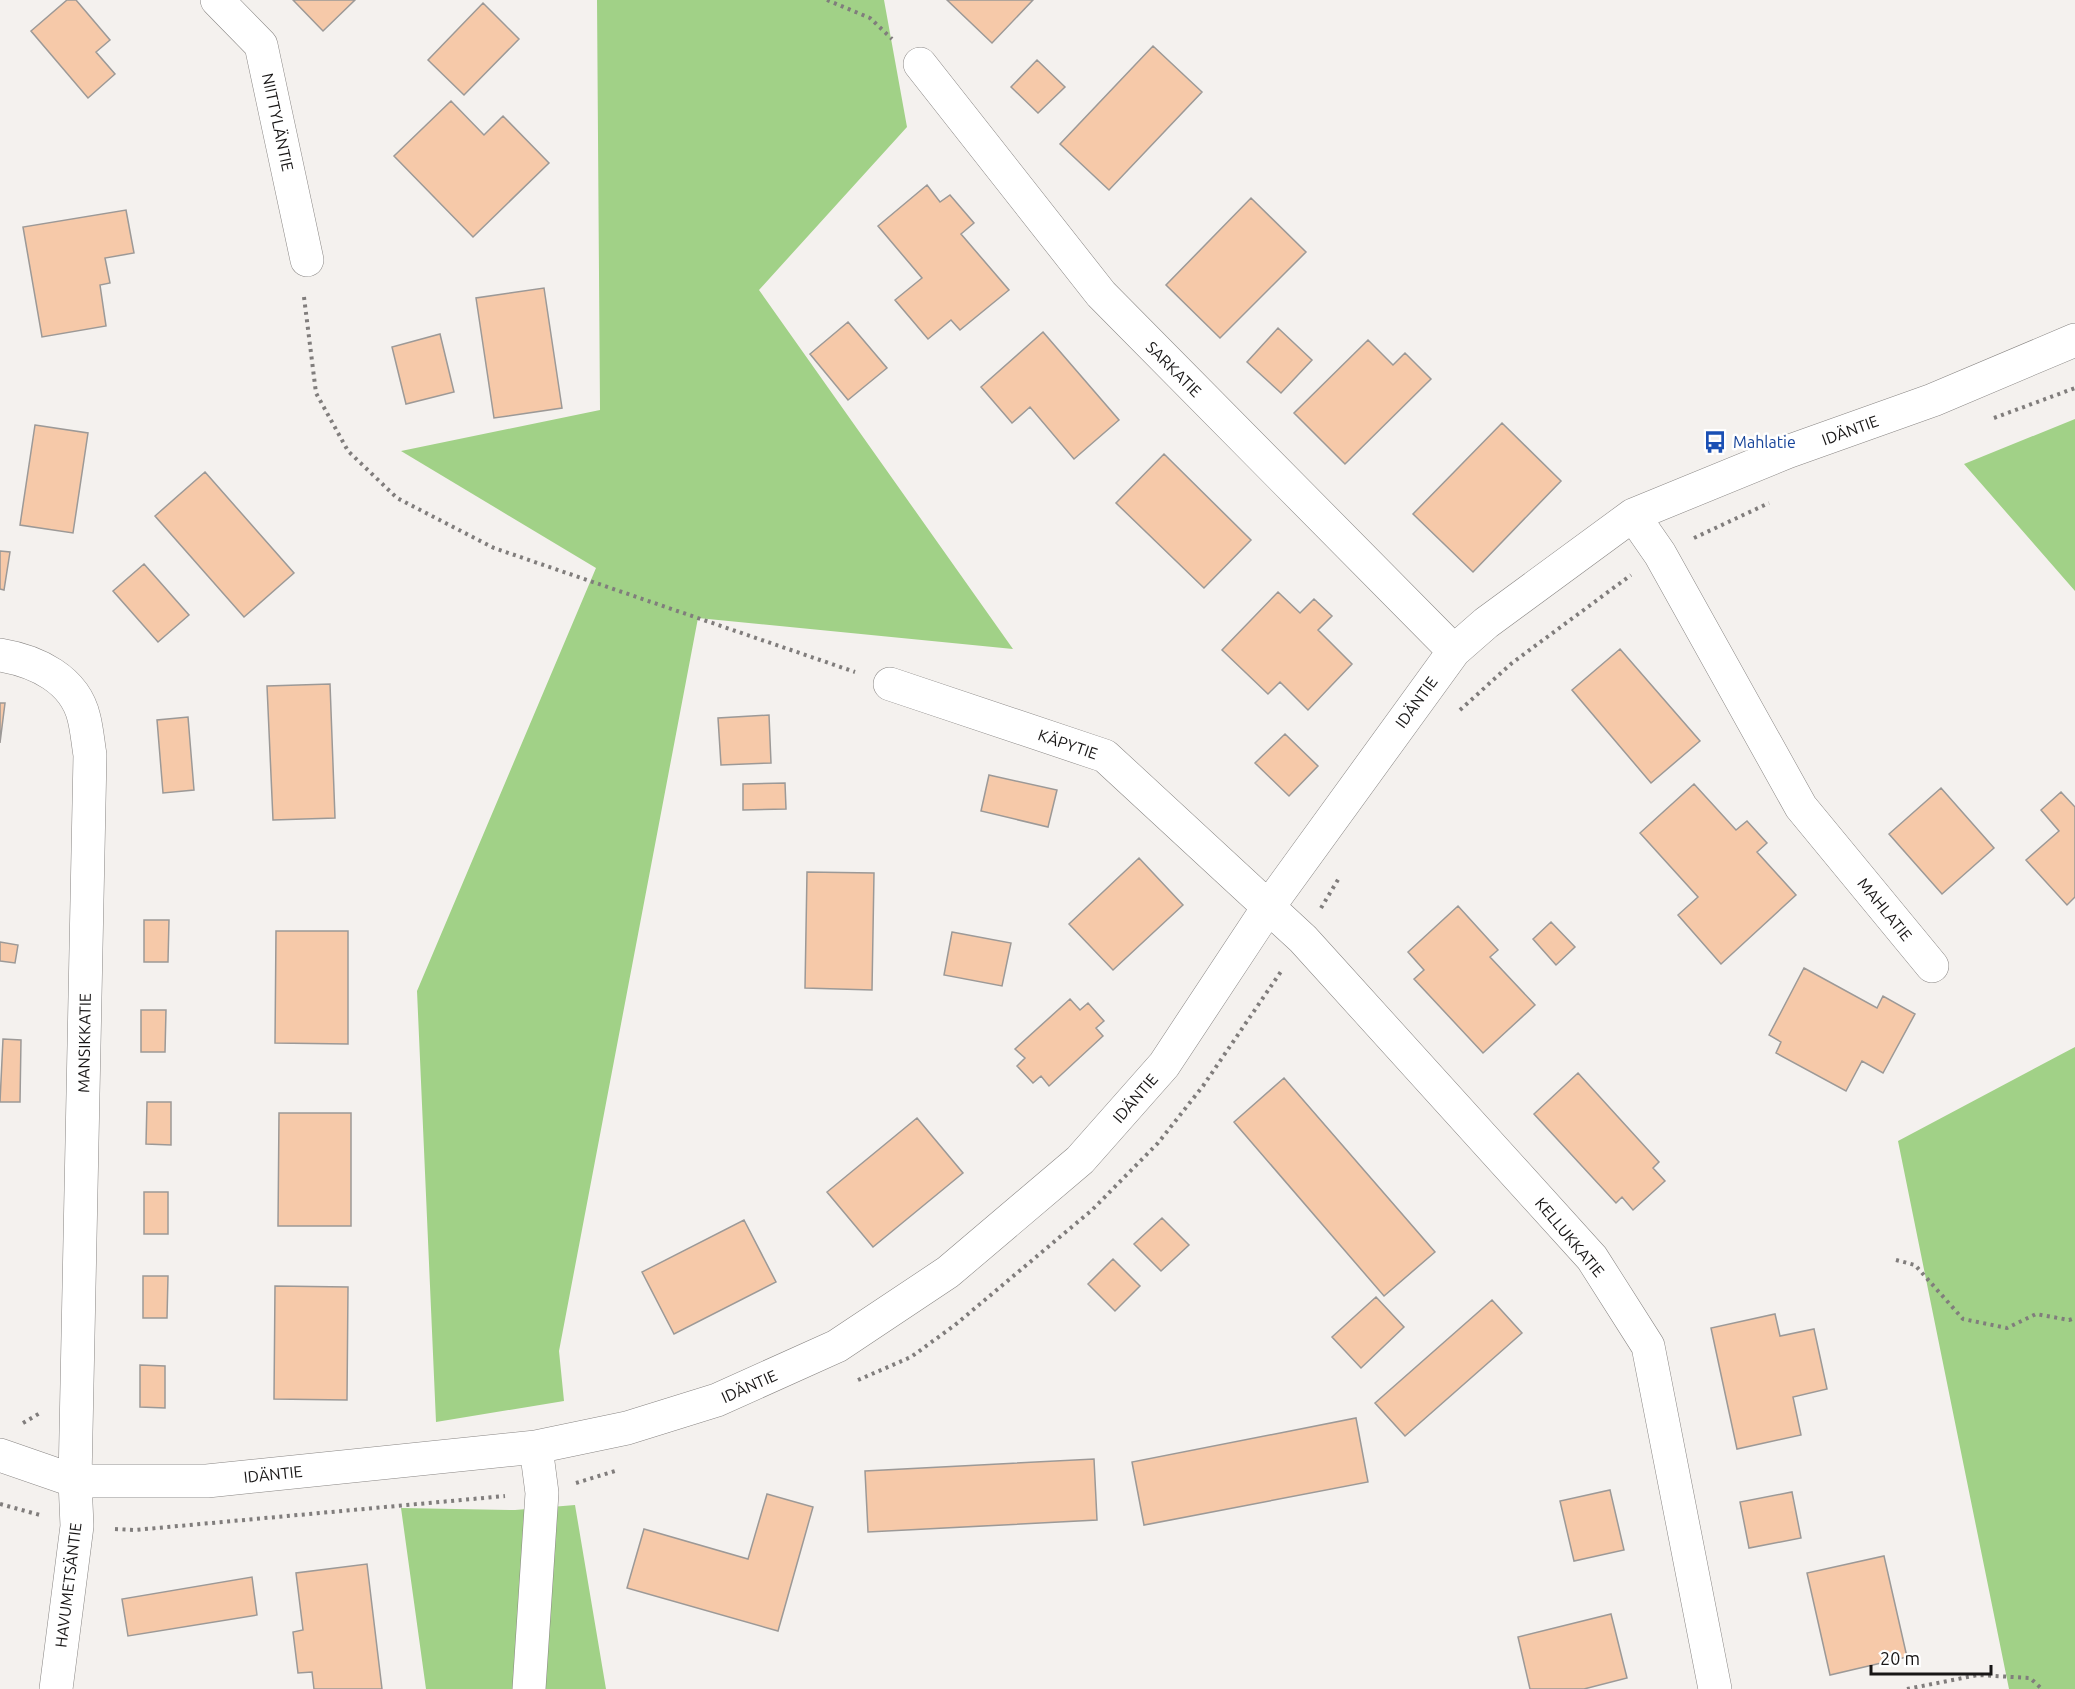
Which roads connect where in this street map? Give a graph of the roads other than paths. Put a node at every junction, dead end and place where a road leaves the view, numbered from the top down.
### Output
1 (217, 0) edge
2 (920, 64) road end
3 (307, 260) road end
4 (2075, 340) edge
5 (1633, 515) junction
6 (1454, 651) junction
7 (0, 655) edge
8 (890, 684) road end
9 (1269, 906) junction
10 (1932, 966) dead end
11 (536, 1448) junction
12 (0, 1455) edge
13 (75, 1481) junction
14 (56, 1689) edge
15 (529, 1689) edge
16 (1715, 1689) edge

1 - 3 street, NIITTYLÄNTIE
2 - 6 street, SARKATIE
4 - 5 street, IDÄNTIE
5 - 6 street, IDÄNTIE
5 - 10 street, MAHLATIE
6 - 9 street, IDÄNTIE
7 - 13 street, MANSIKKATIE
8 - 9 street, KÄPYTIE
9 - 11 street, IDÄNTIE
9 - 16 street, KELLUKKATIE
11 - 13 street, IDÄNTIE
11 - 15 street
12 - 13 street, IDÄNTIE
13 - 14 street, HAVUMETSÄNTIE

